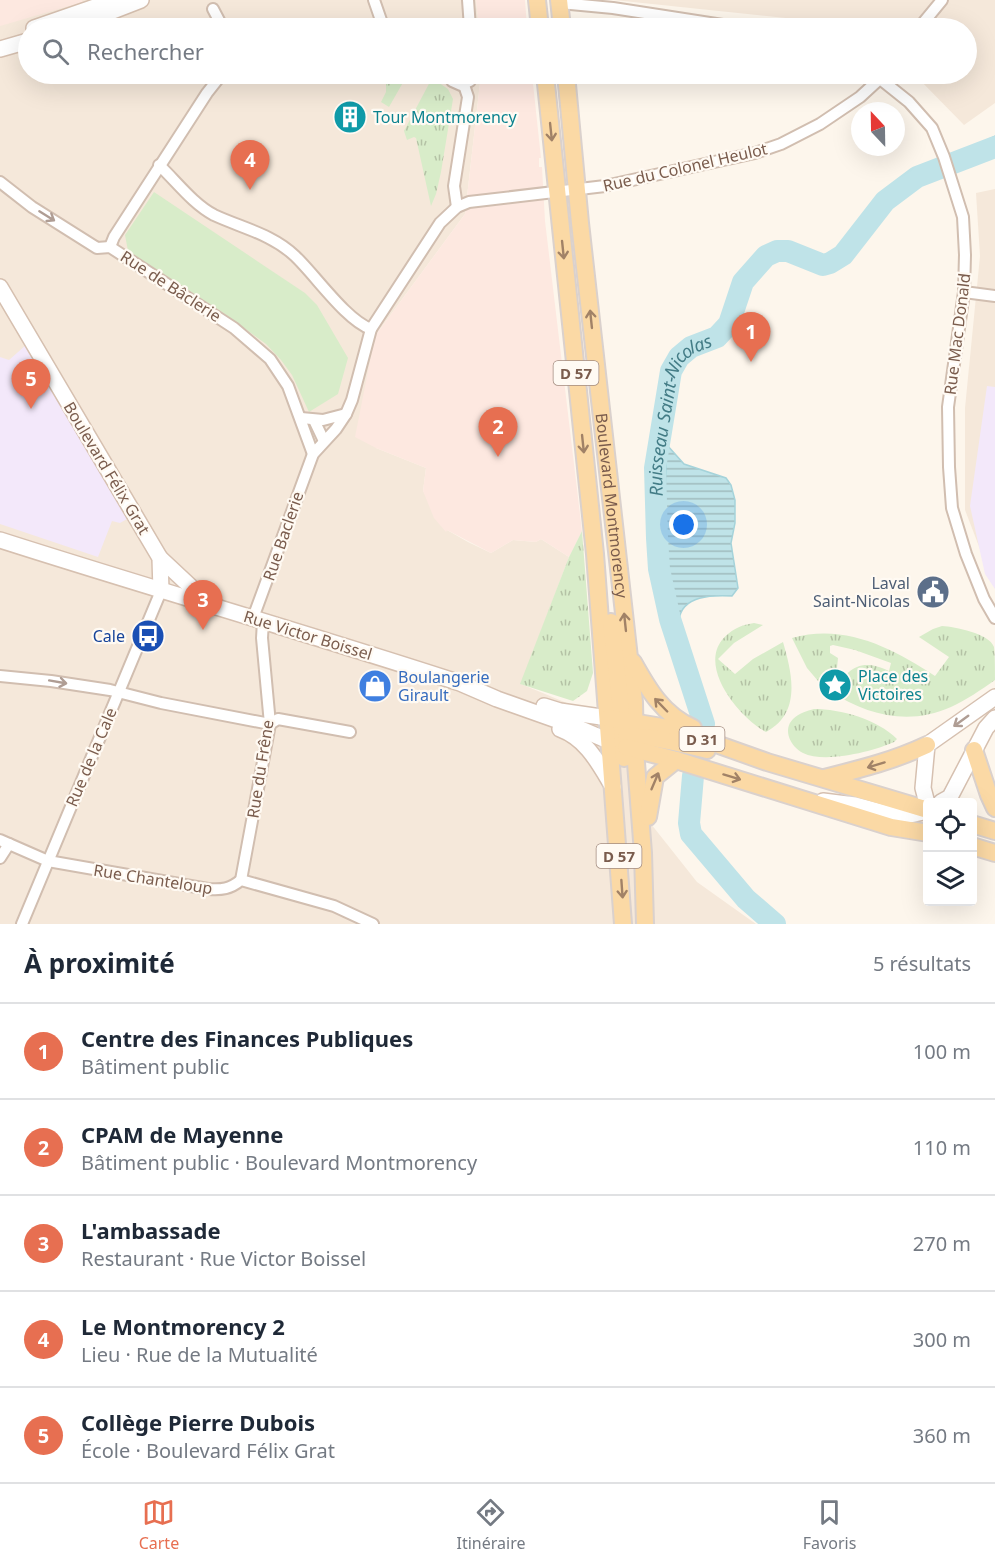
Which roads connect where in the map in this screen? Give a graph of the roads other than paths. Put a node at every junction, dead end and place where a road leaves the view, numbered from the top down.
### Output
1 (115, 0) edge
2 (141, 0) edge
3 (374, 0) edge
4 (468, 0) edge
5 (537, 0) edge
6 (560, 1) edge
7 (937, 1) edge
8 (613, 4) edge
9 (213, 9) dead end
10 (63, 18) edge
11 (95, 18) edge
12 (218, 18) edge
13 (380, 18) edge
14 (469, 18) edge
15 (539, 18) edge
16 (561, 18) edge
17 (688, 18) edge
18 (926, 18) edge
19 (18, 33) edge
20 (0, 38) edge
21 (18, 43) edge
22 (0, 49) edge
23 (212, 84) edge
24 (459, 84) edge
25 (546, 84) edge
26 (567, 84) edge
27 (872, 84) edge
28 (890, 84) edge
29 (464, 85) joint
30 (159, 165) junction
31 (0, 182) edge
32 (577, 190) junction
33 (557, 192) junction
34 (457, 207) junction
35 (110, 247) junction
36 (0, 287) edge
37 (964, 292) junction
38 (995, 296) edge
39 (371, 329) junction
40 (346, 414) junction
41 (301, 418) junction
42 (314, 420) junction
43 (324, 441) junction
44 (313, 454) junction
45 (0, 540) edge
46 (160, 558) junction
47 (161, 591) junction
48 (208, 603) junction
49 (995, 618) edge
50 (258, 620) junction
51 (629, 654) junction
52 (0, 676) edge
53 (477, 690) junction
54 (118, 692) junction
55 (995, 697) edge
56 (995, 718) edge
57 (270, 724) junction
58 (350, 732) dead end
59 (624, 734) junction
60 (927, 745) junction
61 (974, 750) junction
62 (676, 760) junction
63 (767, 762) junction
64 (823, 778) junction
65 (614, 789) junction
66 (796, 797) junction
67 (925, 798) edge
68 (948, 798) edge
69 (923, 808) edge
70 (995, 808) edge
71 (923, 810) edge
72 (977, 826) edge
73 (995, 831) edge
74 (923, 832) edge
75 (5, 842) edge
76 (977, 848) edge
77 (643, 853) junction
78 (995, 853) edge
79 (0, 858) edge
80 (48, 861) junction
81 (241, 880) junction
82 (22, 924) edge
83 (373, 924) edge
84 (623, 924) edge
85 (645, 924) edge

1 - 10 main road
2 - 11 main road
3 - 13 street
4 - 14 street
5 - 15 main road
6 - 8 street
6 - 16 main road
7 - 18 street
8 - 17 street
9 - 12 street
19 - 20 main road
21 - 22 main road
23 - 30 street
24 - 29 street
25 -> 33 main road, Boulevard Montmorency / D 57
26 - 32 main road, Boulevard Montmorency / D 57
27 - 32 street, Rue du Colonel Heulot
28 - 37 street, Rue Mac Donald
29 - 34 street
30 - 35 street
30 - 39 street
31 -> 35 street, Rue de Bâclerie
32 - 33 street, Rue du Colonel Heulot
51 -> 32 main road, Boulevard Montmorency / D 57
33 - 34 street, Rue du Colonel Heulot
33 -> 59 main road, Boulevard Montmorency / D 57
34 - 39 street
35 - 41 street, Rue de Bâclerie
36 - 46 main road, Boulevard Félix Grat
37 - 38 street
37 - 49 street, Rue Mac Donald
39 - 40 street
40 - 42 street
40 - 43 street, Rue Baclerie
41 - 42 street
41 - 44 street
42 - 43 street
43 - 44 street, Rue Baclerie
44 - 50 street, Rue Baclerie
45 - 47 main road, Rue Victor Boissel
46 - 47 main road, Boulevard Félix Grat
46 - 48 main road
47 - 48 main road, Rue Victor Boissel
47 - 54 street, Rue de la Cale
48 - 50 main road, Rue Victor Boissel
50 - 53 main road, Rue Victor Boissel
50 - 57 street, Rue du Frêne
51 - 59 main road, Boulevard Montmorency / D 57
63 -> 51 main road
52 -> 54 street
53 - 59 main road, Rue Victor Boissel
53 - 59 main road, Rue Victor Boissel
53 - 65 main road
54 - 57 street
54 - 80 street, Rue de la Cale
55 -> 60 main road
56 - 61 main road
57 - 58 street
57 - 81 street, Rue du Frêne
59 - 62 main road
59 - 63 main road
59 - 65 main road, D 57
59 - 77 main road
60 -> 64 main road
60 - 67 main road
61 - 68 main road
61 - 70 main road
62 -> 66 main road, D 31
77 -> 62 main road
63 - 64 main road
64 - 69 main road
65 -> 84 main road, D 57
66 - 71 main road
66 - 74 main road, D 31
72 - 73 main road
75 - 79 street
75 - 80 street, Rue Chanteloup
76 - 78 main road
77 - 85 main road, D 57
80 - 81 street, Rue Chanteloup
80 - 82 street, Rue de la Cale
81 - 83 street

